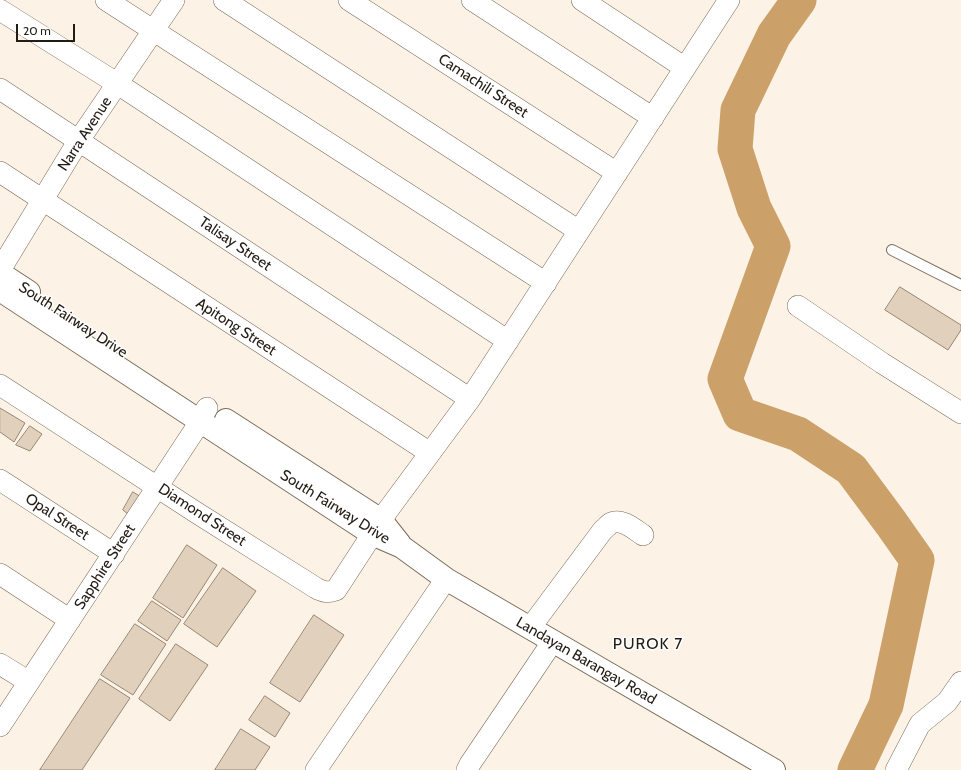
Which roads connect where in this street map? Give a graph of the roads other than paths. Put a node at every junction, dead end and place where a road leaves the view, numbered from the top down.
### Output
1 (106, 0) edge
2 (174, 0) edge
3 (224, 0) edge
4 (349, 0) edge
5 (472, 0) edge
6 (582, 0) edge
7 (721, 3) edge
8 (0, 10) edge
9 (153, 30) junction
10 (685, 68) junction
11 (118, 84) junction
12 (0, 89) edge
13 (653, 118) junction
14 (79, 140) junction
15 (0, 172) edge
16 (617, 173) junction
17 (43, 200) junction
18 (579, 231) junction
19 (892, 250) dead end
20 (0, 271) edge
21 (546, 283) junction
22 (961, 285) edge
23 (0, 290) edge
24 (798, 306) dead end
25 (508, 340) junction
26 (0, 385) edge
27 (470, 399) junction
28 (961, 413) edge
29 (204, 414) junction
30 (430, 453) junction
31 (0, 480) edge
32 (158, 487) junction
33 (377, 527) junction
34 (643, 535) dead end
35 (402, 547) joint
36 (114, 554) junction
37 (0, 574) edge
38 (446, 579) junction
39 (70, 620) junction
40 (530, 628) junction
41 (553, 641) junction
42 (0, 664) edge
43 (29, 682) junction
44 (961, 682) edge
45 (954, 704) edge
46 (0, 726) edge
47 (316, 770) edge
48 (467, 770) edge
49 (774, 770) edge
50 (896, 770) edge

1 - 9 street
2 - 9 street, Narra Avenue
3 - 18 street
4 - 16 street, Camachili Street
5 - 13 street
6 - 10 street
7 - 10 street, Diamond Street
8 - 11 street
9 - 11 street, Narra Avenue
9 - 21 street
10 - 13 street, Diamond Street
11 - 14 street, Narra Avenue
11 - 25 street
12 - 14 street, Talisay Street
13 - 16 street, Diamond Street
14 - 17 street, Narra Avenue
14 - 27 street, Talisay Street
15 - 17 street, Apitong Street
16 - 18 street, Diamond Street
17 - 20 street, Narra Avenue
17 - 30 street, Apitong Street
18 - 21 street, Diamond Street
19 - 22 lane
20 - 29 street, South Fairway Drive
21 - 25 street, Diamond Street
23 - 29 street, South Fairway Drive
24 - 28 street
25 - 27 street, Diamond Street
26 - 32 street, Diamond Street
27 - 30 street, Diamond Street
29 - 32 street, Sapphire Street
29 - 33 street, South Fairway Drive
30 - 33 street, Diamond Street
31 - 36 street, Opal Street
32 - 33 street, Diamond Street
32 - 36 street, Sapphire Street
33 - 35 street, South Fairway Drive
34 - 40 street
35 - 38 street, Landayan Barangay Road
36 - 39 street, Sapphire Street
37 - 39 street
38 - 40 street, Landayan Barangay Road
38 - 47 street
39 - 43 street, Sapphire Street
40 - 41 street, Landayan Barangay Road
41 - 48 street
41 - 49 street, Landayan Barangay Road
42 - 43 street
43 - 46 street, Sapphire Street
44 - 45 street
45 - 50 street

